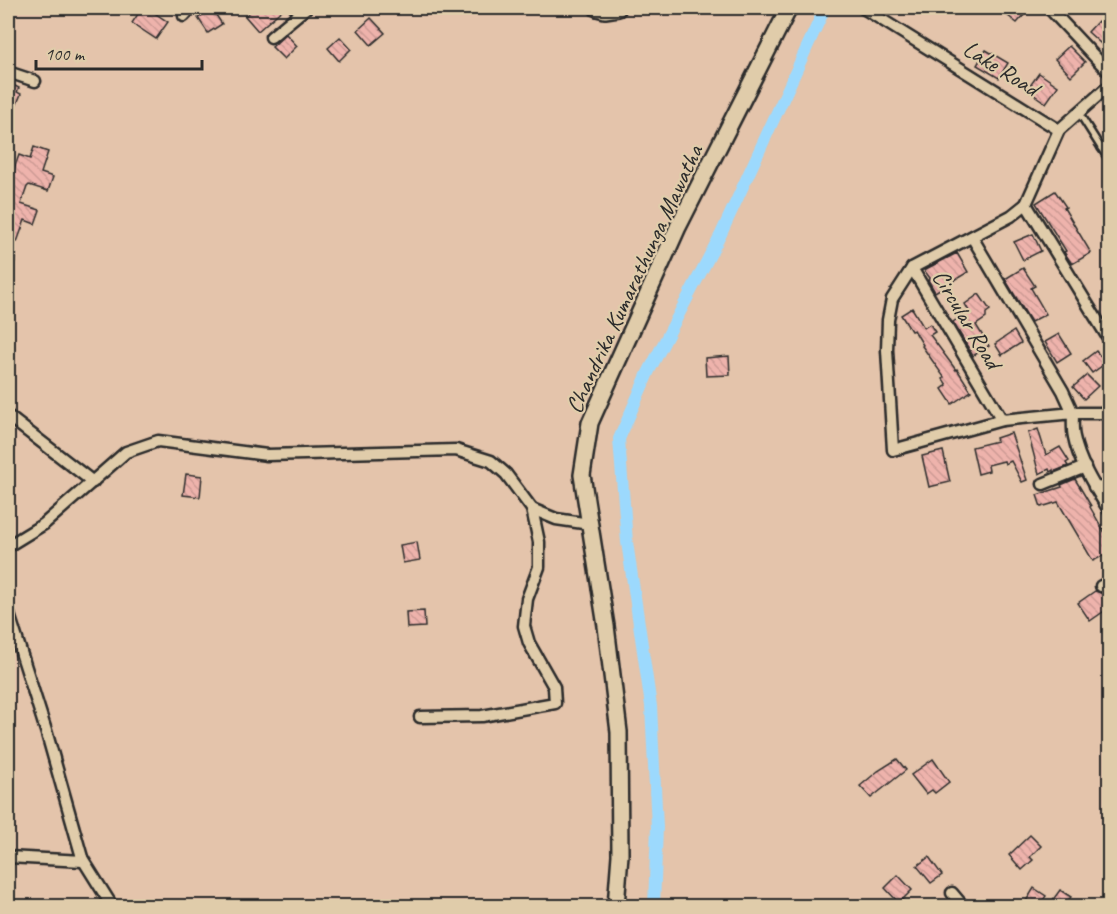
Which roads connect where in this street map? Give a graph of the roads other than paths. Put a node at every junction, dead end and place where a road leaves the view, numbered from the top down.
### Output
1 (306, 8) edge
2 (597, 8) edge
3 (618, 8) edge
4 (789, 8) edge
5 (863, 8) edge
6 (1049, 8) edge
7 (271, 37) dead end
8 (8, 72) edge
9 (1110, 73) edge
10 (35, 81) dead end
11 (1110, 86) edge
12 (1079, 113) junction
13 (1059, 130) junction
14 (1110, 143) edge
15 (1101, 148) junction
16 (1110, 162) edge
17 (1026, 204) junction
18 (972, 237) junction
19 (8, 248) edge
20 (8, 268) edge
21 (912, 268) junction
22 (1110, 341) edge
23 (1073, 413) junction
24 (1110, 413) edge
25 (8, 416) edge
26 (1002, 420) junction
27 (1085, 467) junction
28 (93, 482) junction
29 (1043, 484) dead end
30 (1094, 487) junction
31 (1110, 488) edge
32 (532, 508) junction
33 (1110, 512) edge
34 (590, 524) junction
35 (8, 546) edge
36 (8, 611) edge
37 (420, 717) dead end
38 (8, 856) edge
39 (82, 858) junction
40 (952, 893) dead end
41 (112, 906) edge
42 (616, 906) edge
43 (963, 906) edge

1 - 7 street
2 - 3 main road
4 - 34 main road, Chandrika Kumarathunga Mawatha
5 - 13 street, Lake Road
6 - 9 street
8 - 10 street
11 - 12 street
12 - 13 street
12 - 15 lane
13 - 17 street
14 - 15 lane
15 - 16 lane
17 - 18 street, Circular Road
17 - 22 street
18 - 21 street, Circular Road
18 - 23 street
19 - 20 lane
21 - 26 street, Circular Road
21 - 26 street
23 - 24 street
23 - 26 street
23 - 27 street
25 - 28 street
27 - 29 street
27 - 30 street
28 - 32 street
28 - 35 street
30 - 31 street
30 - 33 street
32 - 34 street
32 - 37 street
34 - 42 main road, Chandrika Kumarathunga Mawatha
36 - 39 street
38 - 39 street
39 - 41 street
40 - 43 street

